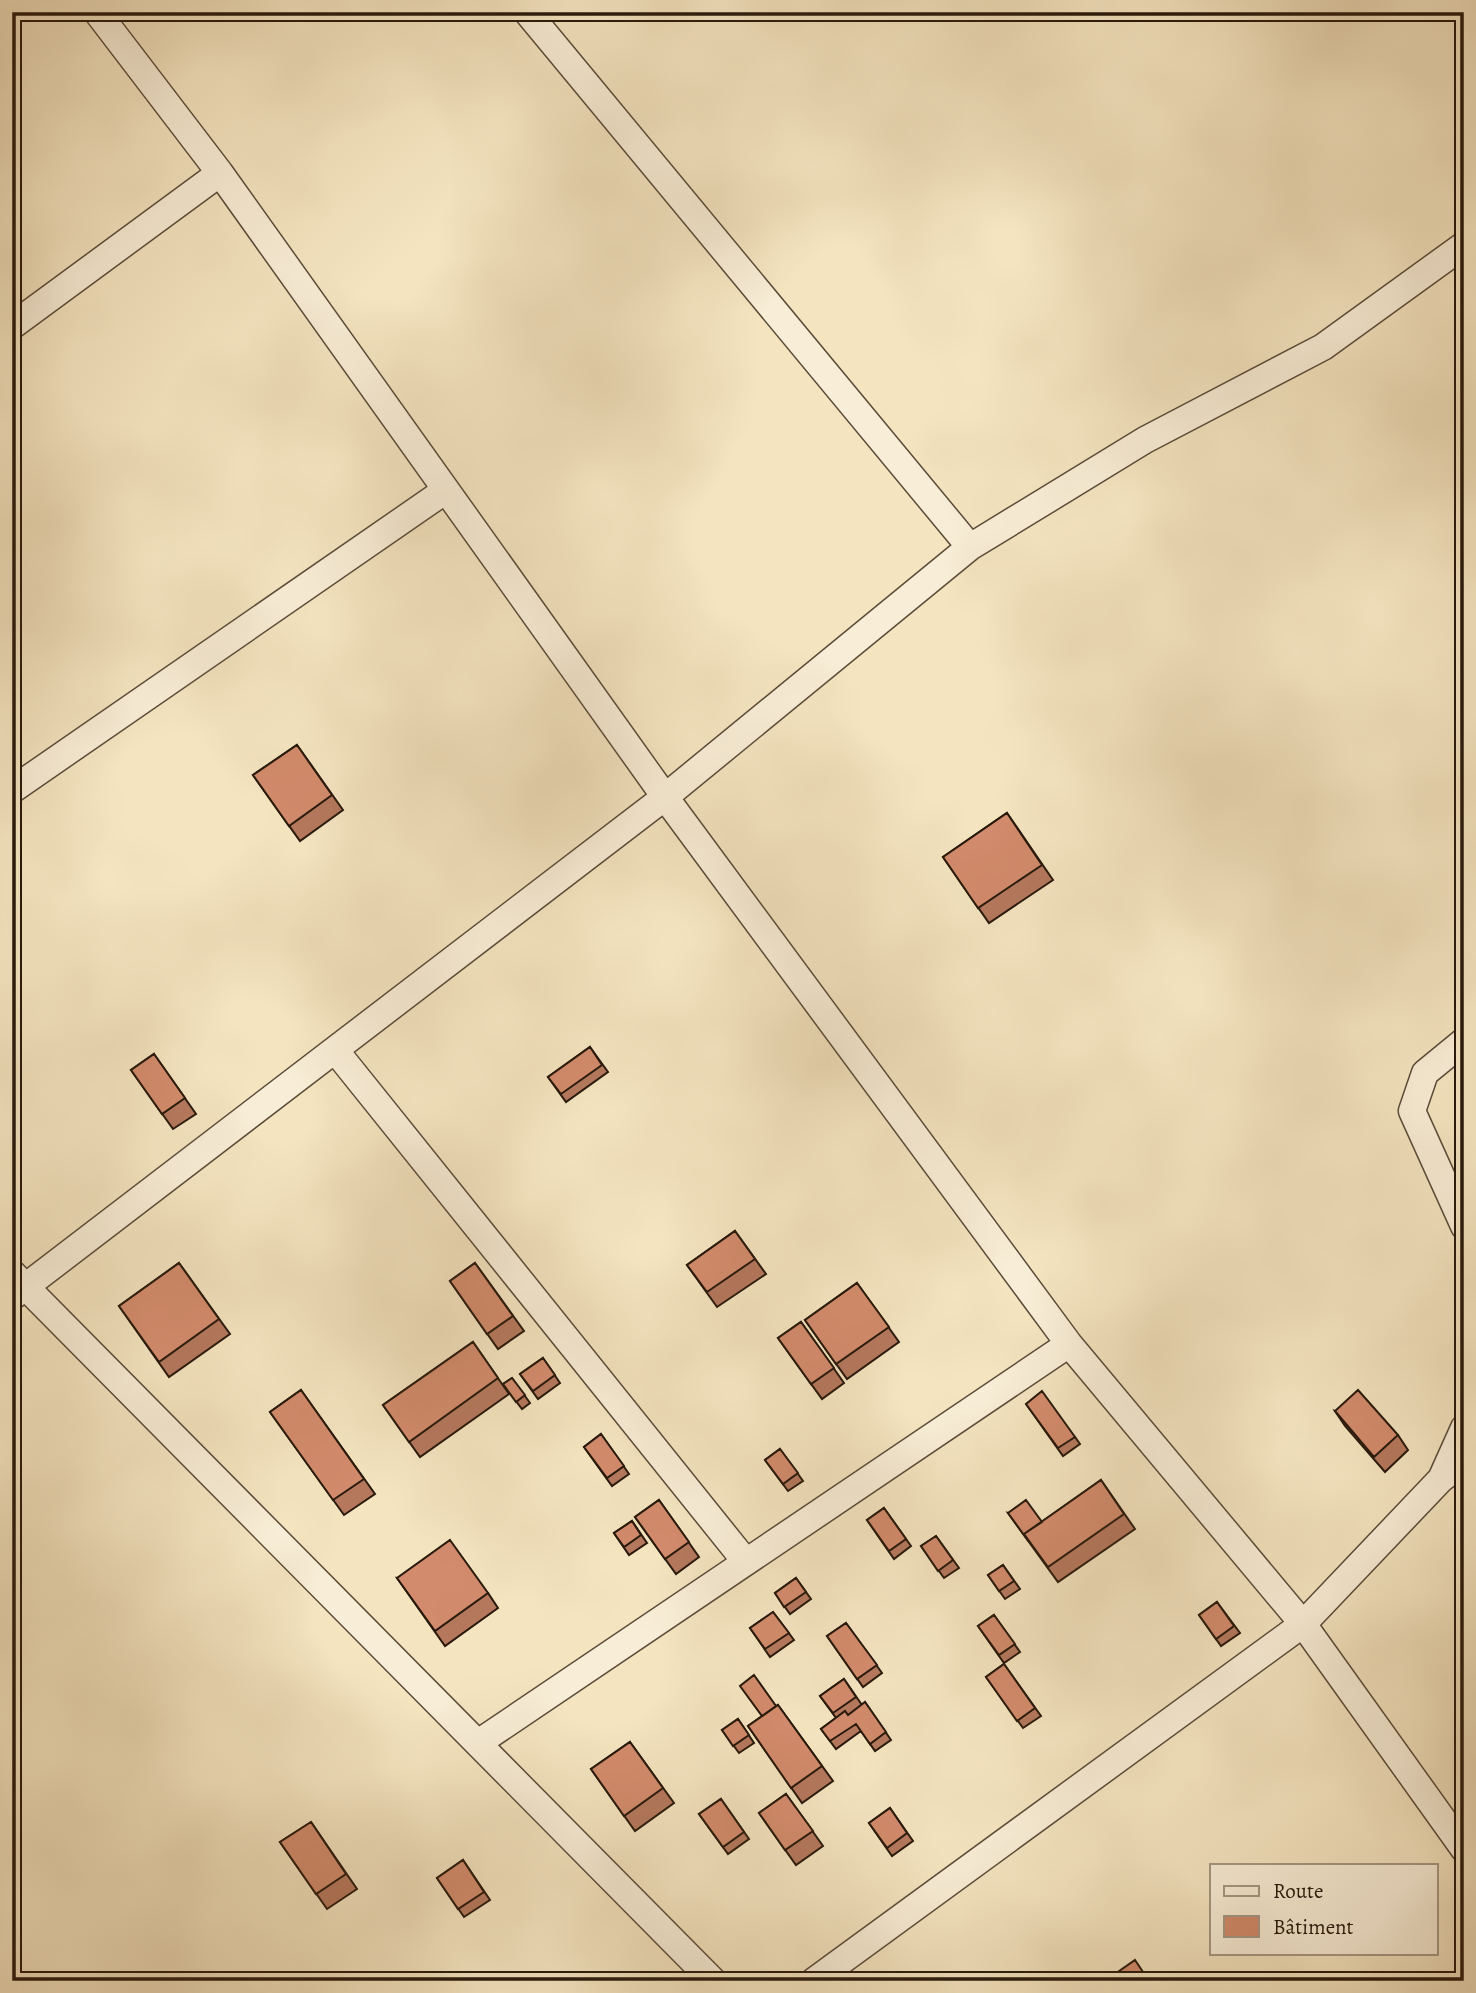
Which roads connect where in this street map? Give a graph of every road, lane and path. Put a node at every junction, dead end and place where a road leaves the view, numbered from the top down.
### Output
1 (97, 12) edge
2 (527, 12) edge
3 (220, 173) junction
4 (1464, 245) edge
5 (12, 327) edge
6 (446, 491) junction
7 (970, 547) junction
8 (12, 790) edge
9 (665, 797) junction
10 (1464, 1041) edge
11 (335, 1050) junction
12 (1464, 1226) edge
13 (17, 1285) edge
14 (1069, 1344) junction
15 (1464, 1428) edge
16 (1464, 1462) edge
17 (1441, 1479) junction
18 (746, 1562) junction
19 (1303, 1624) junction
20 (478, 1743) junction
21 (1464, 1849) edge
22 (713, 1981) edge
23 (814, 1981) edge

1 - 3 street
2 - 7 street
3 - 5 street
3 - 6 street
4 - 7 street
6 - 8 street
6 - 9 street
7 - 9 street
9 - 11 street
9 - 14 street
10 - 12 street
11 - 13 street
11 - 18 street
13 - 20 street
14 - 18 street
14 - 19 street
15 - 17 street
16 - 17 street
17 - 19 street
18 - 20 street
19 - 21 street
19 - 23 street
20 - 22 street

